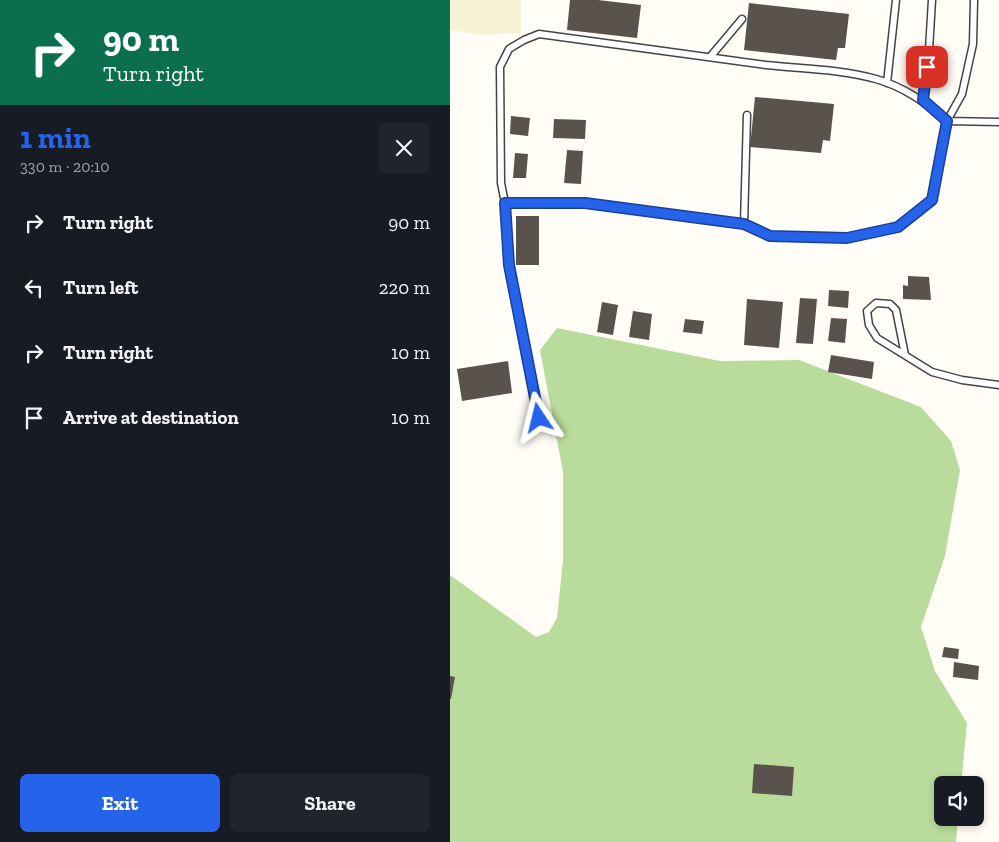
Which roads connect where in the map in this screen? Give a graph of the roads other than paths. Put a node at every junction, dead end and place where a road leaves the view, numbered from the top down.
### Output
1 (896, 0) edge
2 (932, 0) edge
3 (974, 0) edge
4 (742, 18) dead end
5 (710, 57) junction
6 (887, 83) junction
7 (923, 100) junction
8 (747, 115) dead end
9 (947, 121) junction
10 (999, 122) edge
11 (505, 203) junction
12 (744, 224) junction
13 (905, 355) junction
14 (999, 385) edge
15 (539, 418) dead end

1 - 6 lane
2 - 7 lane
3 - 9 lane
4 - 5 lane
5 - 6 lane
5 - 11 lane
6 - 7 lane
7 - 9 lane
8 - 12 lane
9 - 10 lane
9 - 12 lane
11 - 12 lane
11 - 15 lane
13 - 13 lane
13 - 14 lane

